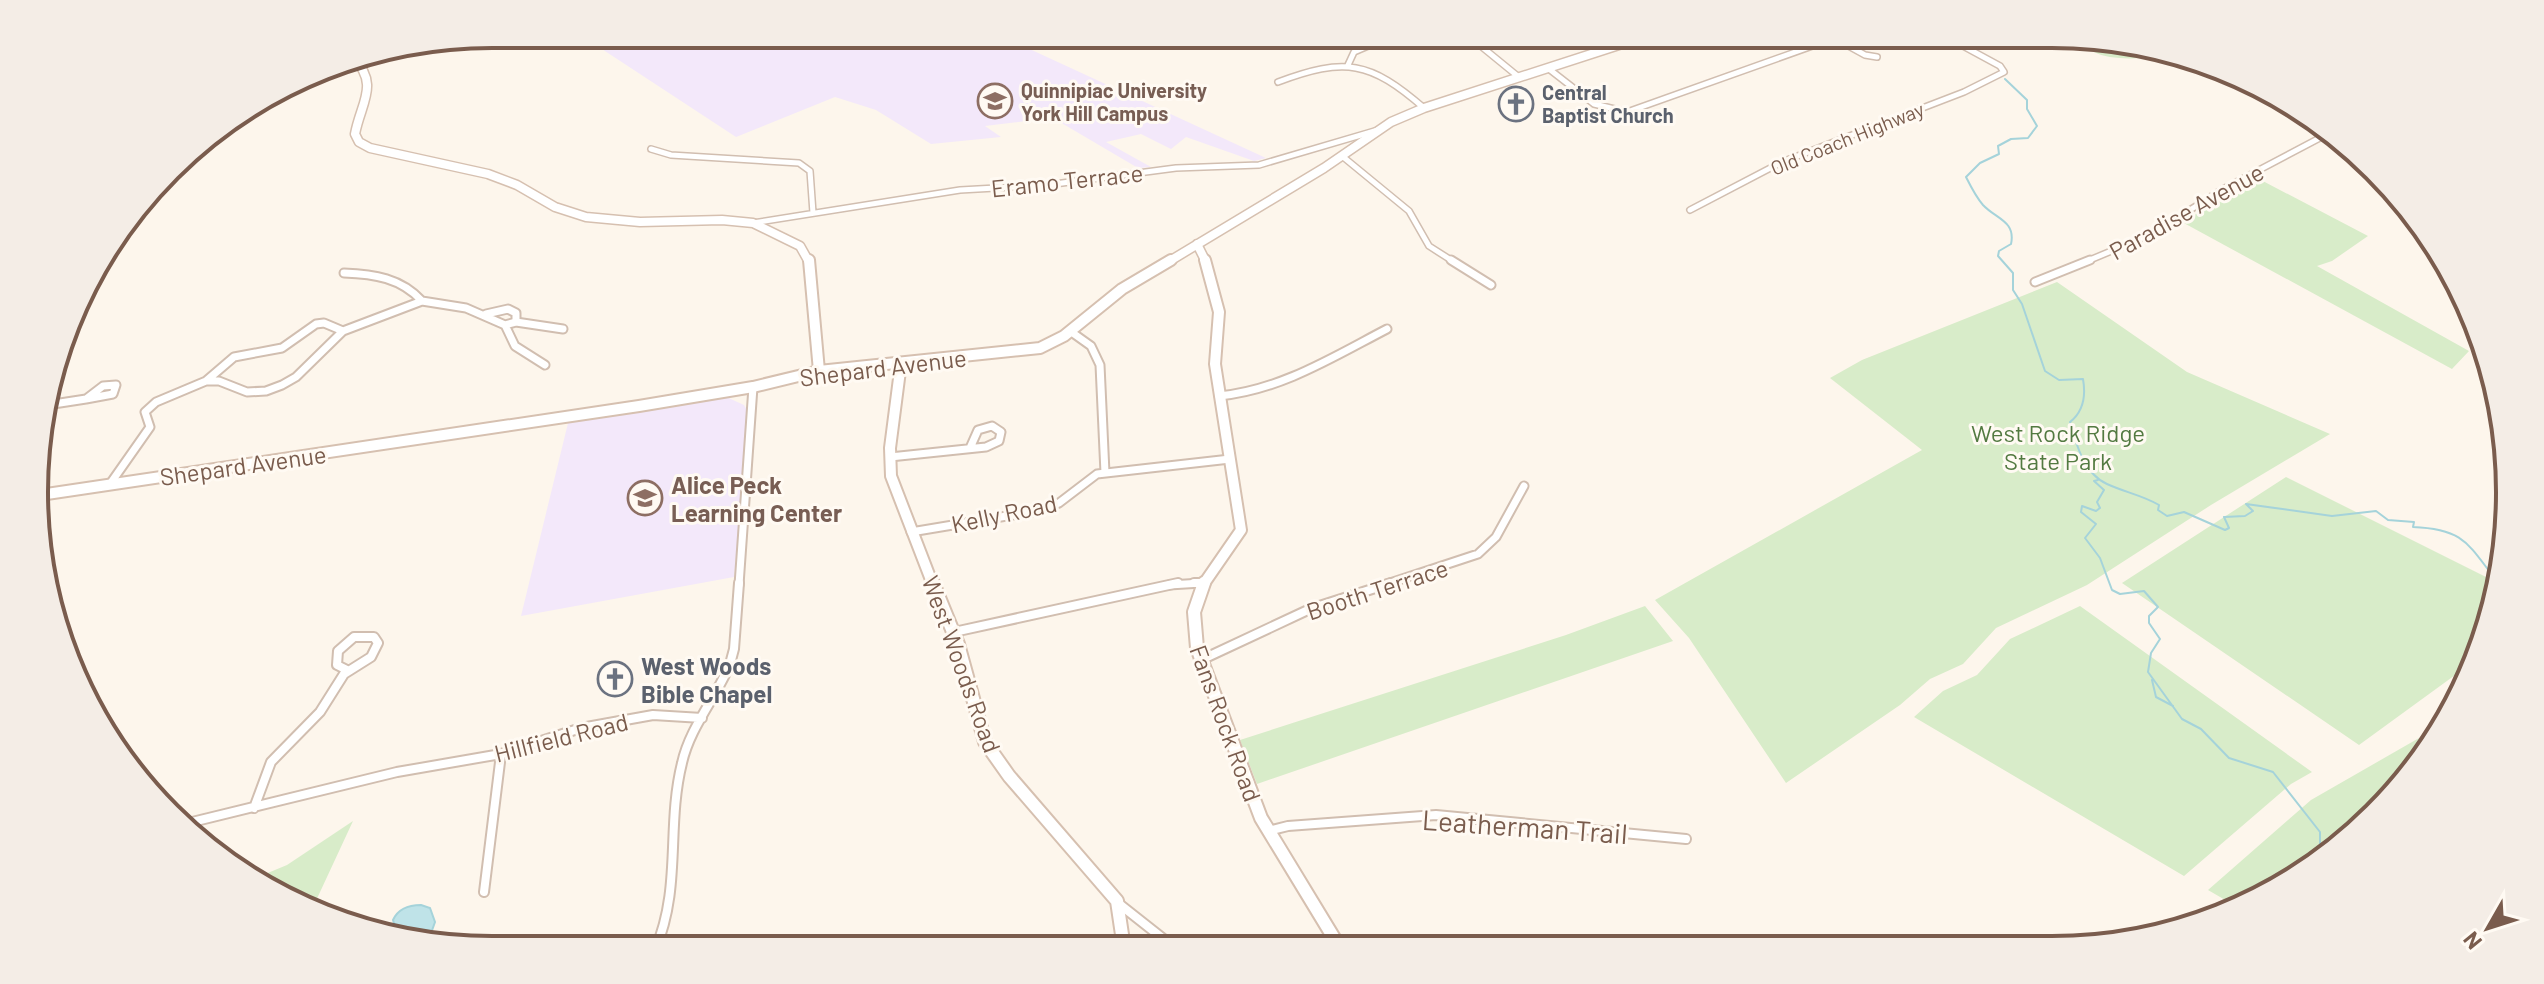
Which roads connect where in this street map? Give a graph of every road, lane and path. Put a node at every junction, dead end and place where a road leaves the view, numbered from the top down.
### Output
1 (1363, 48) edge
2 (1483, 48) edge
3 (1611, 48) edge
4 (1806, 48) edge
5 (1852, 48) edge
6 (1966, 48) edge
7 (1877, 57) dead end
8 (1348, 65) junction
9 (361, 68) edge
10 (1549, 69) junction
11 (1520, 78) junction
12 (1278, 82) dead end
13 (1424, 108) junction
14 (1378, 130) junction
15 (2319, 138) edge
16 (651, 149) dead end
17 (1342, 156) junction
18 (1690, 210) dead end
19 (813, 213) junction
20 (753, 223) junction
21 (1197, 244) junction
22 (344, 273) dead end
23 (2035, 282) dead end
24 (1491, 285) dead end
25 (422, 301) junction
26 (486, 314) junction
27 (516, 322) junction
28 (505, 325) junction
29 (563, 329) dead end
30 (1387, 329) dead end
31 (343, 331) junction
32 (1070, 331) junction
33 (901, 363) junction
34 (545, 365) dead end
35 (819, 371) junction
36 (206, 381) junction
37 (753, 387) junction
38 (1219, 396) junction
39 (85, 399) dead end
40 (57, 403) edge
41 (970, 448) junction
42 (890, 457) junction
43 (1230, 459) junction
44 (128, 461) junction
45 (1105, 473) junction
46 (132, 480) junction
47 (110, 484) junction
48 (1524, 486) dead end
49 (48, 494) edge
50 (911, 532) junction
51 (1202, 583) junction
52 (954, 632) junction
53 (1201, 660) junction
54 (347, 670) junction
55 (702, 718) junction
56 (501, 754) junction
57 (254, 808) junction
58 (194, 822) edge
59 (1268, 831) junction
60 (1686, 839) dead end
61 (484, 892) dead end
62 (1117, 901) junction
63 (660, 936) edge
64 (1122, 936) edge
65 (1158, 936) edge
66 (1333, 936) edge

1 - 8 street
2 - 11 street
3 - 10 main road, Shepard Avenue
4 - 10 street
5 - 7 street
6 - 18 street, Old Coach Highway
8 - 12 street
8 - 13 street
9 - 20 main road
10 - 11 main road, Shepard Avenue
11 - 13 main road, Shepard Avenue
13 - 14 main road, Shepard Avenue
14 - 17 main road, Shepard Avenue
14 - 19 street, Eramo Terrace
15 - 23 street, Paradise Avenue
16 - 19 street
17 - 21 main road, Shepard Avenue
17 - 24 street
19 - 20 street, Eramo Terrace
20 - 35 main road
21 - 32 main road, Shepard Avenue
21 - 38 main road, Fans Rock Road
22 - 25 street
25 - 26 street
25 - 31 street
26 - 27 street
26 - 28 street
27 - 28 street
27 - 29 street
28 - 34 street
30 - 38 street
31 - 36 street
31 - 36 street
32 - 33 main road, Shepard Avenue
32 - 45 street
33 - 35 main road, Shepard Avenue
33 - 42 main road, West Woods Road
35 - 37 main road, Shepard Avenue
36 - 44 street
37 - 46 main road, Shepard Avenue
37 - 55 street
38 - 43 main road, Fans Rock Road
39 - 40 street
41 - 41 street
41 - 42 street
42 - 50 main road, West Woods Road
43 - 45 street, Kelly Road
43 - 51 main road, Fans Rock Road
44 - 46 street
44 - 47 street
45 - 50 street, Kelly Road
46 - 47 main road, Shepard Avenue
47 - 49 main road, Shepard Avenue
48 - 53 street, Booth Terrace
50 - 52 main road, West Woods Road
51 - 52 street
51 - 53 main road, Fans Rock Road
52 - 62 main road, West Woods Road
53 - 59 main road, Fans Rock Road
54 - 54 street
54 - 57 street
55 - 56 street, Hillfield Road
55 - 63 street
56 - 57 street, Hillfield Road
56 - 61 street
57 - 58 street, Hillfield Road
59 - 60 street, Leatherman Trail
59 - 66 main road, Fans Rock Road
62 - 64 main road
62 - 65 street, West Woods Road

